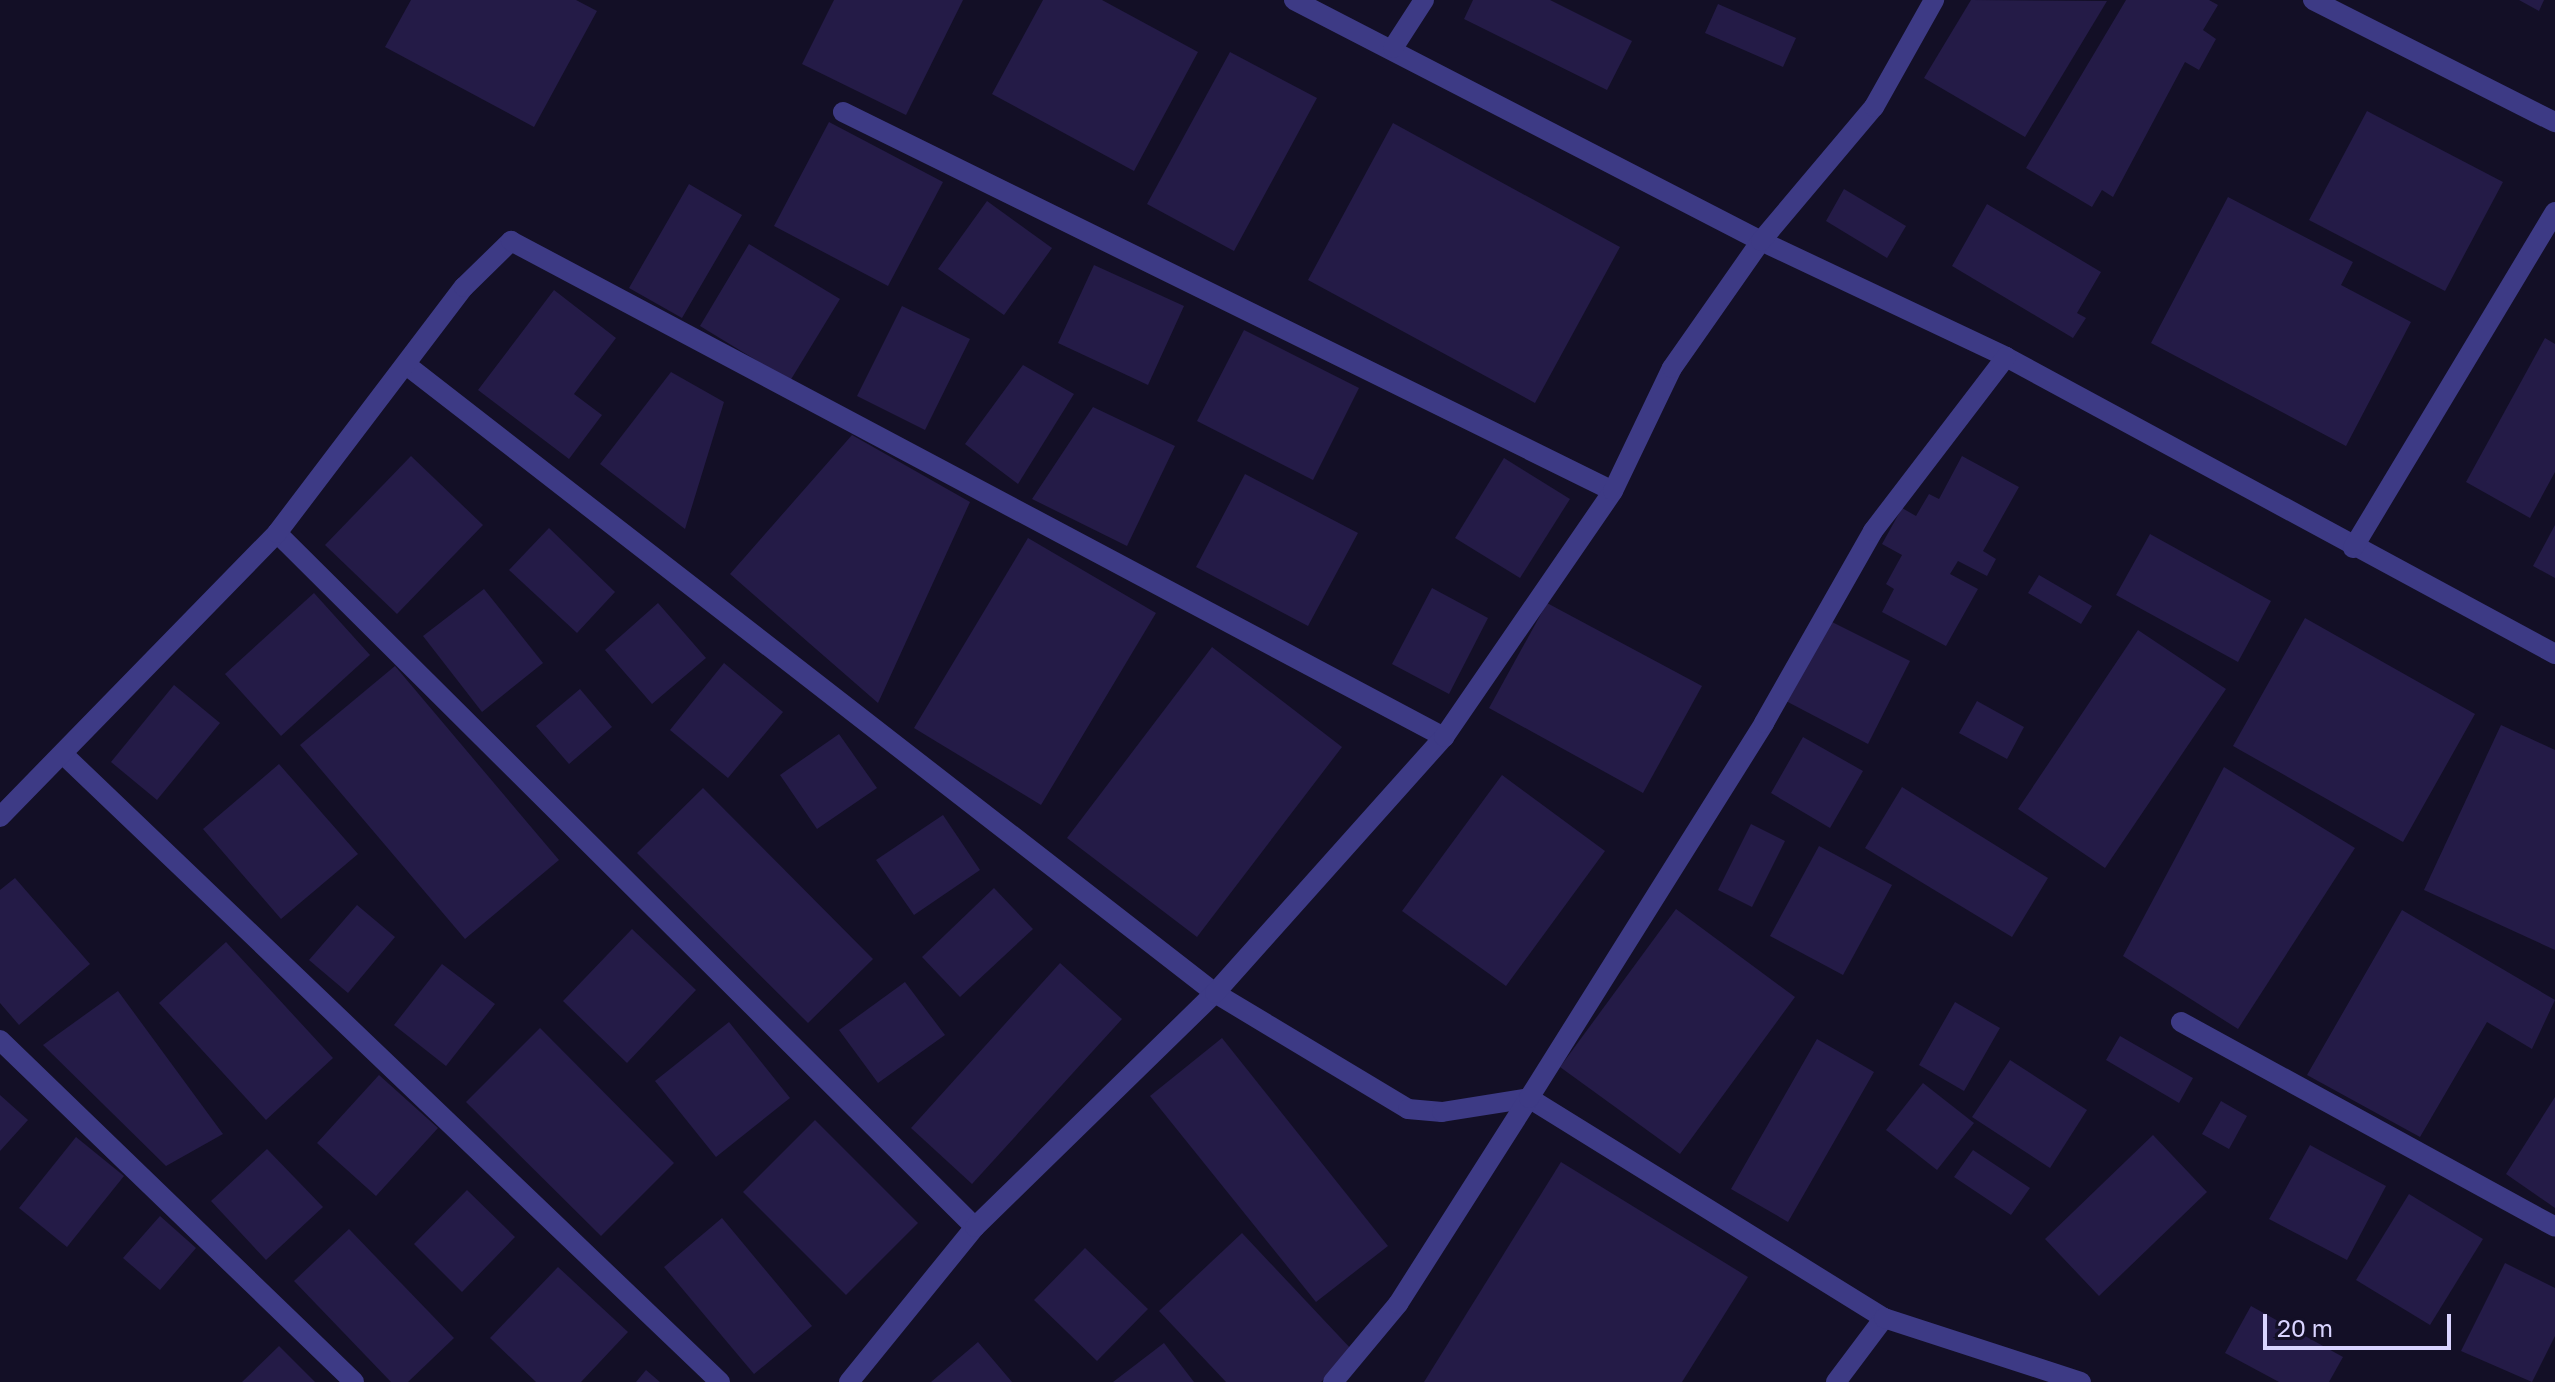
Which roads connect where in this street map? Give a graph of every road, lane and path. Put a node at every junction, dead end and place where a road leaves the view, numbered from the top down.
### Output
1 (1294, 0) edge
2 (1424, 0) edge
3 (1934, 0) edge
4 (2313, 0) edge
5 (1393, 48) junction
6 (843, 112) dead end
7 (2555, 122) edge
8 (2555, 212) edge
9 (1761, 241) junction
10 (2006, 357) junction
11 (409, 367) junction
12 (1613, 491) junction
13 (277, 533) junction
14 (2353, 548) junction
15 (2555, 654) edge
16 (1444, 737) junction
17 (65, 756) junction
18 (0, 817) edge
19 (1215, 993) junction
20 (2181, 1022) dead end
21 (0, 1040) edge
22 (1529, 1098) junction
23 (975, 1227) junction
24 (2555, 1227) edge
25 (1884, 1318) junction
26 (354, 1382) edge
27 (720, 1382) edge
28 (849, 1382) edge
29 (1333, 1382) edge
30 (1836, 1382) edge
31 (2081, 1382) edge

1 - 5 street
2 - 5 street
3 - 9 street
4 - 7 street
5 - 9 street
6 - 12 street
8 - 14 street
9 - 10 street
9 - 12 street
10 - 14 street
10 - 22 street
11 - 13 street
11 - 16 street
11 - 19 street
12 - 16 street
13 - 17 street
13 - 23 street
14 - 15 street
16 - 19 street
17 - 18 street
17 - 27 street
19 - 22 street
19 - 23 street
20 - 24 street
21 - 26 street
22 - 25 street
22 - 29 street
23 - 28 street
25 - 30 street
25 - 31 street

